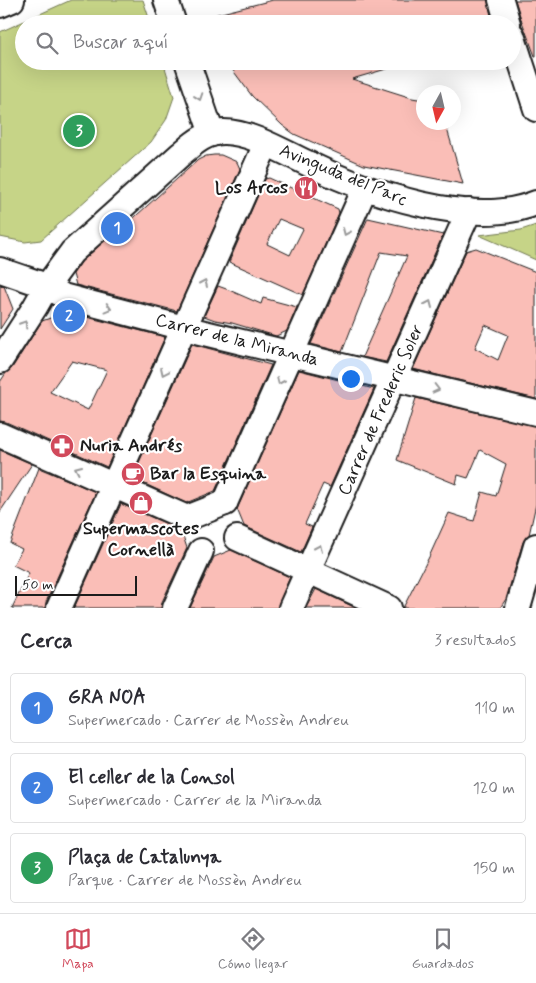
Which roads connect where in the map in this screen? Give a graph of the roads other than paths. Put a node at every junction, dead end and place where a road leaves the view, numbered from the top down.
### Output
1 (12, 0) edge
2 (166, 0) edge
3 (501, 0) edge
4 (0, 5) edge
5 (171, 15) edge
6 (505, 15) edge
7 (521, 63) edge
8 (190, 70) edge
9 (536, 109) edge
10 (212, 134) junction
11 (266, 144) junction
12 (365, 188) junction
13 (536, 203) edge
14 (469, 211) junction
15 (0, 270) edge
16 (47, 286) junction
17 (184, 328) junction
18 (292, 354) junction
19 (0, 359) edge
20 (395, 379) junction
21 (536, 413) edge
22 (0, 435) edge
23 (113, 484) junction
24 (225, 503) junction
25 (187, 518) junction
26 (238, 538) junction
27 (536, 546) edge
28 (201, 551) junction
29 (308, 570) junction
30 (58, 608) edge
31 (175, 608) edge
32 (291, 608) edge
33 (389, 608) edge
34 (518, 608) edge

1 - 4 street
2 - 5 street
3 - 6 street
7 - 9 street
8 -> 10 street
10 - 11 street, Avinguda del Parc
10 - 16 street
11 - 12 street, Avinguda del Parc
17 -> 11 street
12 - 14 street, Avinguda del Parc
12 -> 18 street
13 - 14 street, Avinguda del Parc
20 -> 14 street, Carrer de Frederic Soler
15 - 16 street, Carrer de la Miranda
16 -> 17 street, Carrer de la Miranda
19 -> 16 street
17 - 18 street, Carrer de la Miranda
17 -> 23 street
18 - 20 street, Carrer de la Miranda
18 -> 24 street
20 -> 21 street, Carrer de la Miranda
29 -> 20 street, Carrer de Frederic Soler
23 -> 22 street
23 - 25 street
23 - 30 street
24 - 25 street
24 - 26 street
25 - 28 street
26 - 28 street
26 - 29 street
27 - 34 street
28 - 31 street
29 - 32 street, Carrer de Frederic Soler
29 - 33 street

